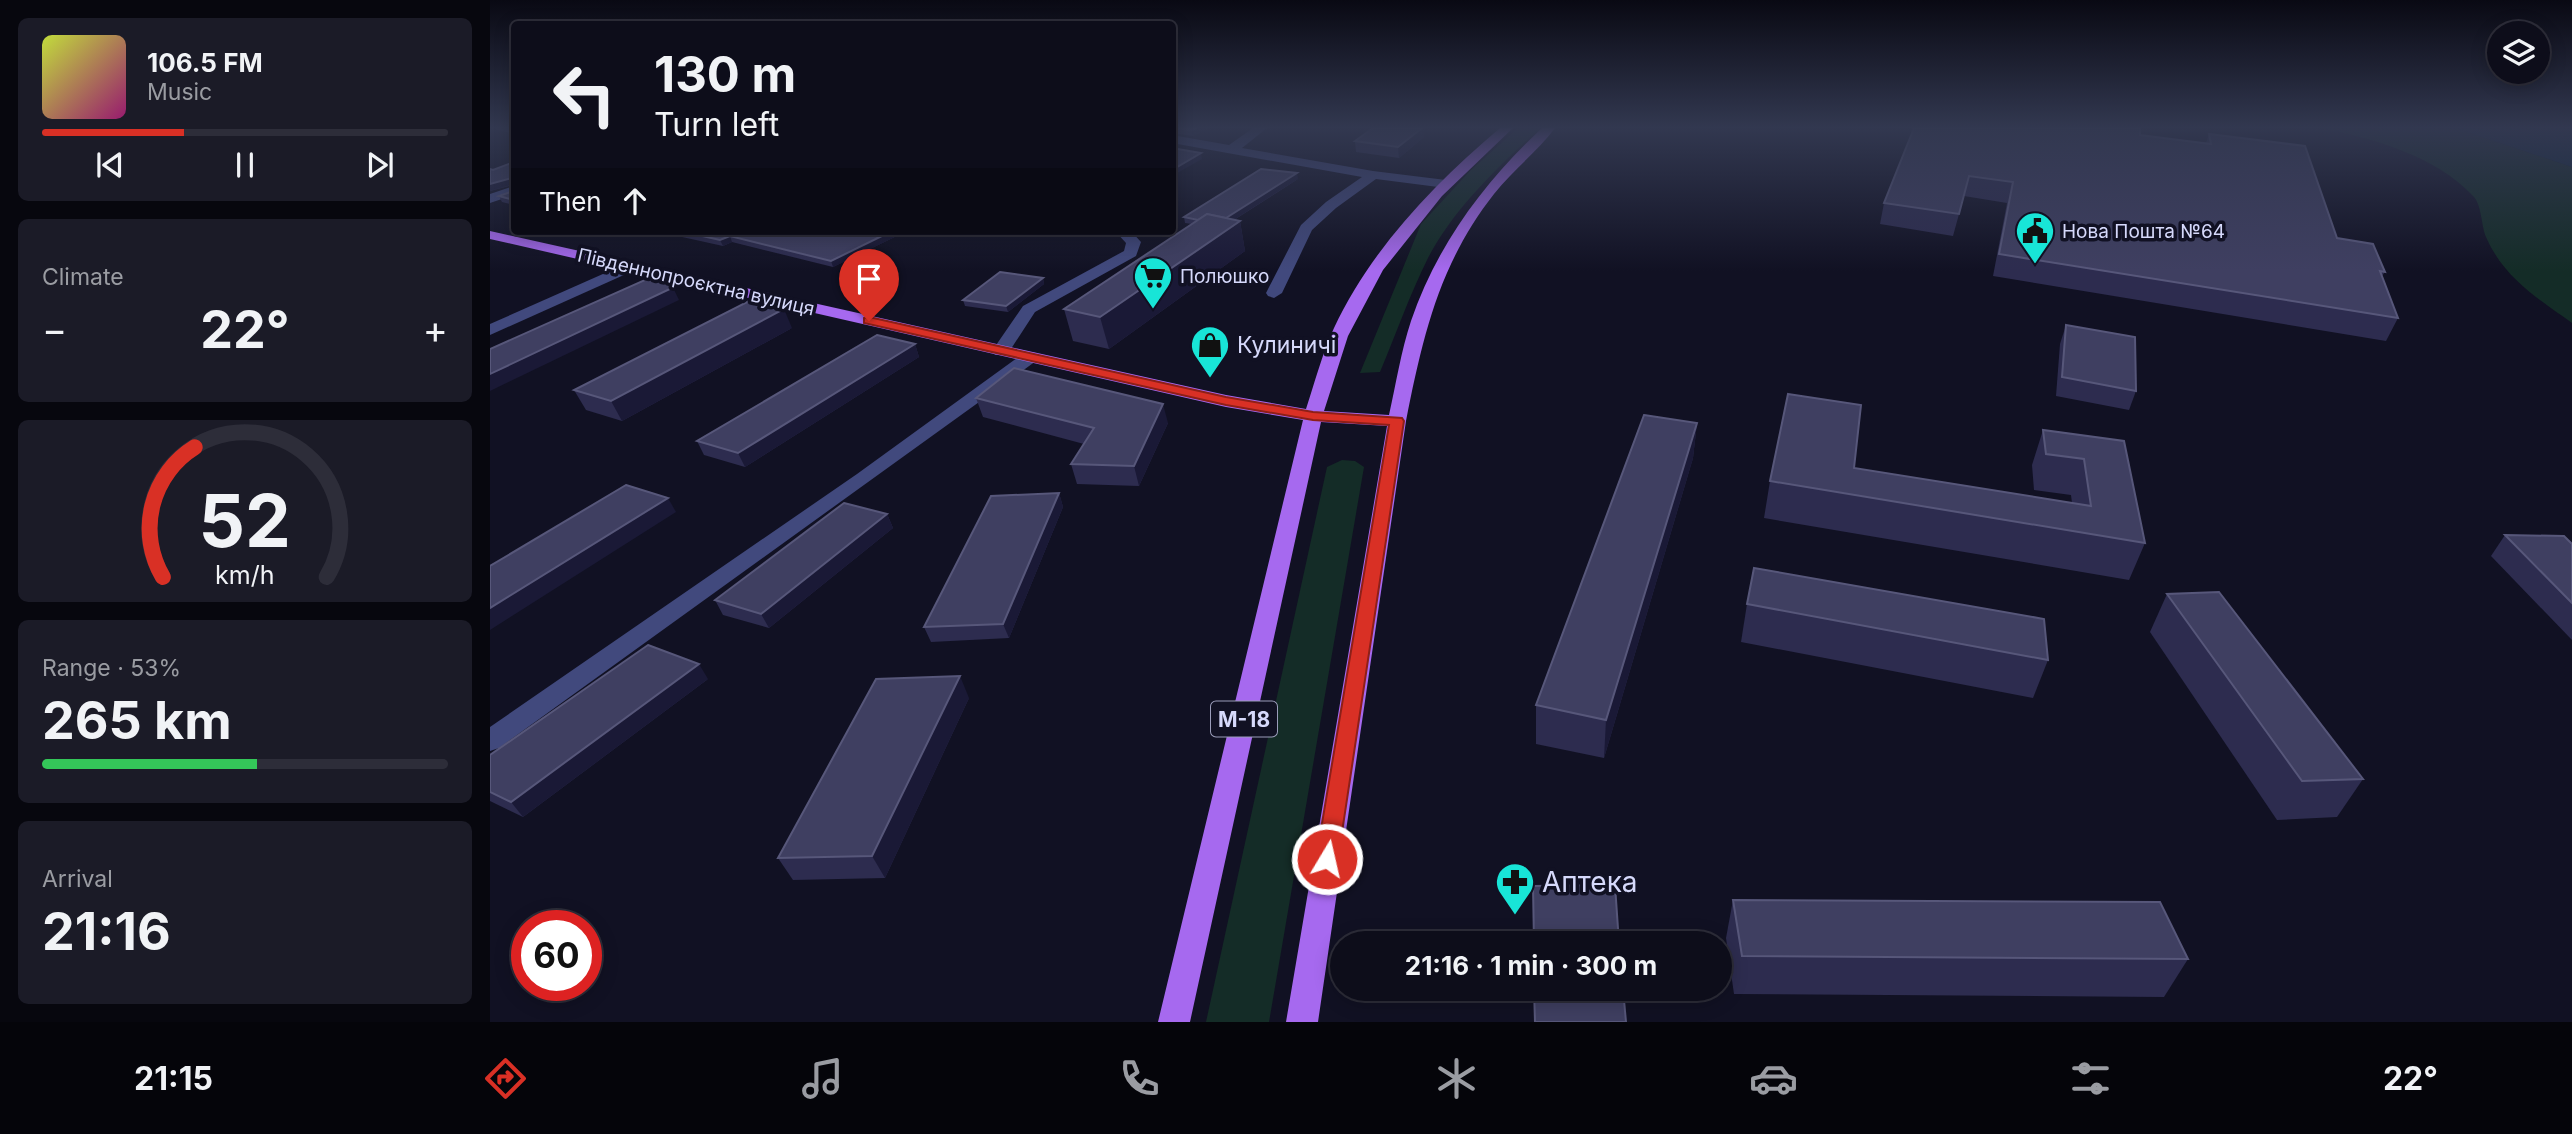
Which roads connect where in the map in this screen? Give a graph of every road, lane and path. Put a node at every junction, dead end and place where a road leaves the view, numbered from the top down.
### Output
1 (1372, 176) edge
2 (1379, 176) edge
3 (1455, 176) edge
4 (1502, 176) edge
5 (1446, 184) junction
6 (511, 191) edge
7 (490, 199) edge
8 (490, 235) edge
9 (1126, 235) edge
10 (631, 267) junction
11 (1274, 293) dead end
12 (490, 330) edge
13 (1001, 351) junction
14 (1030, 357) junction
15 (1313, 416) junction
16 (1397, 421) junction
17 (490, 741) edge
18 (1174, 1022) edge
19 (1302, 1022) edge

1 - 11 street
2 - 5 street
3 - 5 main road, М-18
4 - 16 main road
5 - 15 main road, М-18
6 - 7 street
8 - 10 main road, Південнопроєктна вулиця
9 - 13 street
10 - 12 street
10 - 13 main road, Південнопроєктна вулиця
13 - 14 main road, Південнопроєктна вулиця
14 - 15 main road, Південнопроєктна вулиця
14 - 17 street
15 - 16 main road, Південнопроєктна вулиця
15 - 18 main road, М-18
16 - 19 main road

